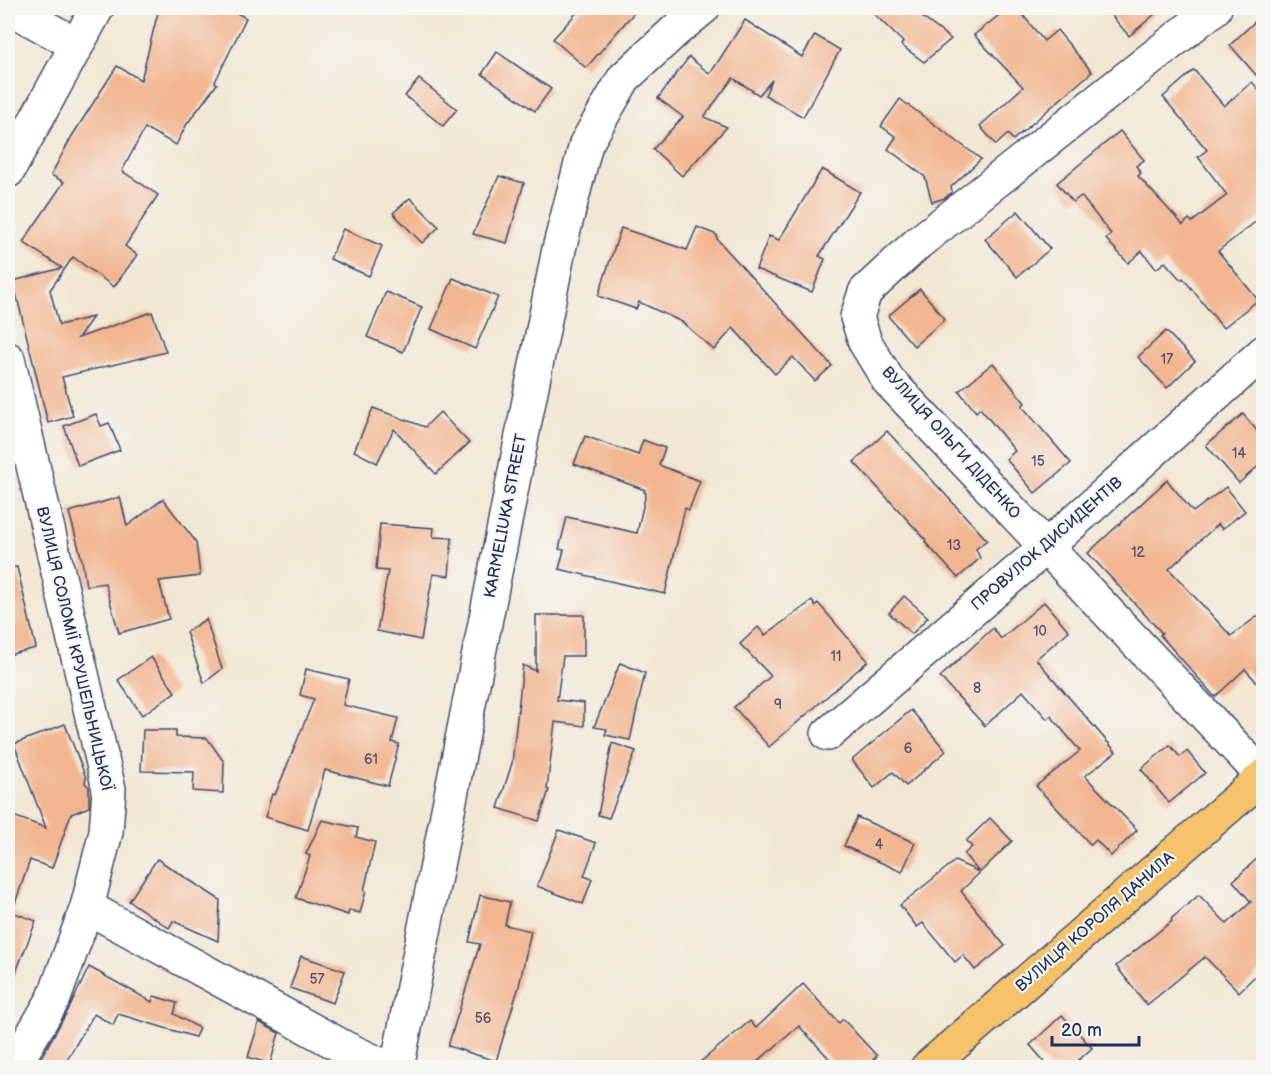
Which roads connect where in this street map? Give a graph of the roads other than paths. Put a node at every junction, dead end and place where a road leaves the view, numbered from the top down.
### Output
1 (10, 8) edge
2 (97, 8) edge
3 (703, 8) edge
4 (1215, 8) edge
5 (77, 45) junction
6 (8, 171) edge
7 (1263, 352) edge
8 (8, 359) edge
9 (1046, 547) junction
10 (828, 734) dead end
11 (1263, 776) edge
12 (87, 907) junction
13 (13, 1068) edge
14 (388, 1068) edge
15 (396, 1068) edge
16 (927, 1068) edge

1 - 5 street
2 - 5 street
3 - 15 street, KARMELIUKA STREET
4 - 9 street, ВУЛИЦЯ ОЛЬГИ ДІДЕНКО
5 - 6 street
7 - 9 street, ПРОВУЛОК ДИСИДЕНТІВ
8 - 12 street, ВУЛИЦЯ СОЛОМІЇ КРУШЕЛЬНИЦЬКОЇ
9 - 10 street, ПРОВУЛОК ДИСИДЕНТІВ
9 - 11 street, ВУЛИЦЯ ОЛЬГИ ДІДЕНКО
11 - 16 main road, ВУЛИЦЯ КОРОЛЯ ДАНИЛА
12 - 13 street, ВУЛИЦЯ СОЛОМІЇ КРУШЕЛЬНИЦЬКОЇ
12 - 14 street

